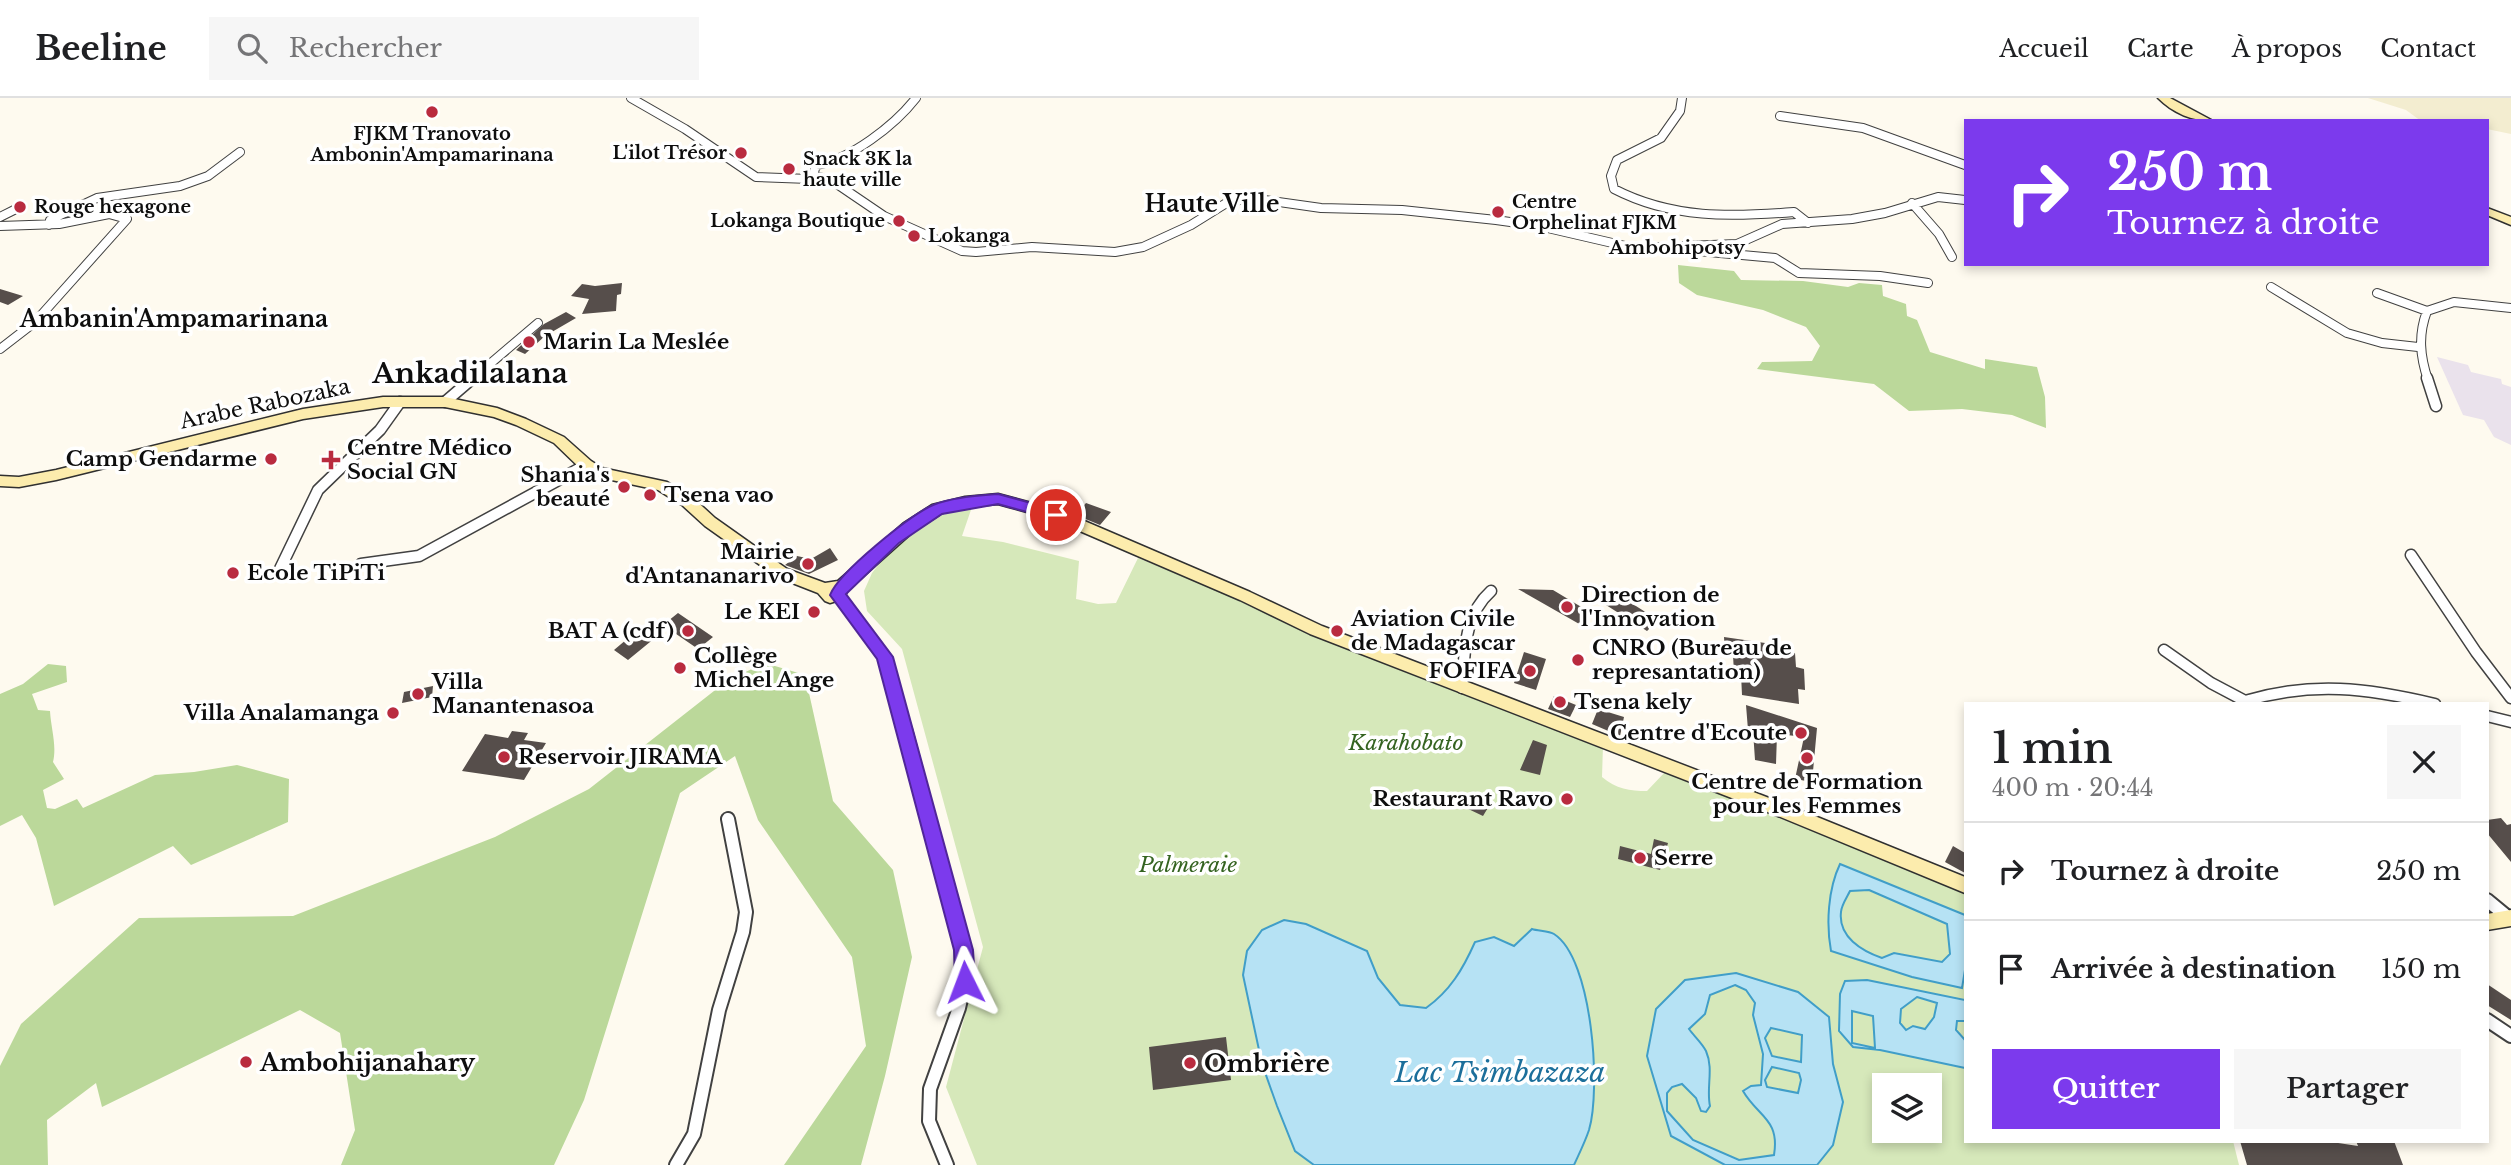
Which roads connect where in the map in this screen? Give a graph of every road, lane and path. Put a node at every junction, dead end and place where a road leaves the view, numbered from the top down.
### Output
1 (631, 98) edge
2 (916, 98) edge
3 (1682, 98) edge
4 (2162, 98) edge
5 (1780, 116) dead end
6 (2203, 119) edge
7 (240, 152) dead end
8 (1964, 165) edge
9 (813, 176) junction
10 (1964, 200) edge
11 (1912, 203) junction
12 (14, 210) dead end
13 (2489, 212) edge
14 (0, 217) edge
15 (2511, 221) edge
16 (1808, 223) junction
17 (49, 225) junction
18 (0, 226) edge
19 (1671, 247) junction
20 (1952, 257) dead end
21 (1928, 283) dead end
22 (2271, 287) dead end
23 (2377, 293) dead end
24 (2511, 308) edge
25 (2427, 311) junction
26 (538, 323) dead end
27 (2418, 347) junction
28 (0, 349) edge
29 (400, 402) junction
30 (445, 402) junction
31 (2436, 405) dead end
32 (586, 465) junction
33 (0, 481) edge
34 (2411, 555) dead end
35 (360, 565) dead end
36 (278, 573) dead end
37 (835, 591) junction
38 (1491, 591) dead end
39 (2164, 650) dead end
40 (1462, 688) junction
41 (2511, 698) edge
42 (2426, 702) edge
43 (2489, 716) edge
44 (2511, 722) edge
45 (728, 819) dead end
46 (1964, 885) edge
47 (2489, 902) edge
48 (2510, 918) edge
49 (2489, 922) edge
50 (2489, 1021) edge
51 (2511, 1036) edge
52 (676, 1165) edge
53 (947, 1165) edge

1 - 9 street
2 - 9 street
3 - 16 street
4 - 6 street
5 - 8 street
7 - 17 street
9 - 19 street
10 - 11 street
11 - 16 street
11 - 20 street
12 - 14 street
13 - 15 street
16 - 19 street
17 - 18 street
17 - 28 street
19 - 21 street
22 - 27 street
23 - 25 street
24 - 25 street
25 - 27 street
26 - 30 street
27 - 31 street
29 - 30 street, Arabe Rabozaka
29 - 33 street, Arabe Rabozaka
29 - 36 street
30 - 32 street, Arabe Rabozaka
32 - 35 street
32 - 37 street, Arabe Rabozaka
34 - 41 street
37 - 40 street
37 - 53 street
38 - 40 street
39 - 42 street
40 - 46 street
43 - 44 street
45 - 52 street
47 - 48 street
48 - 49 street
50 - 51 street

